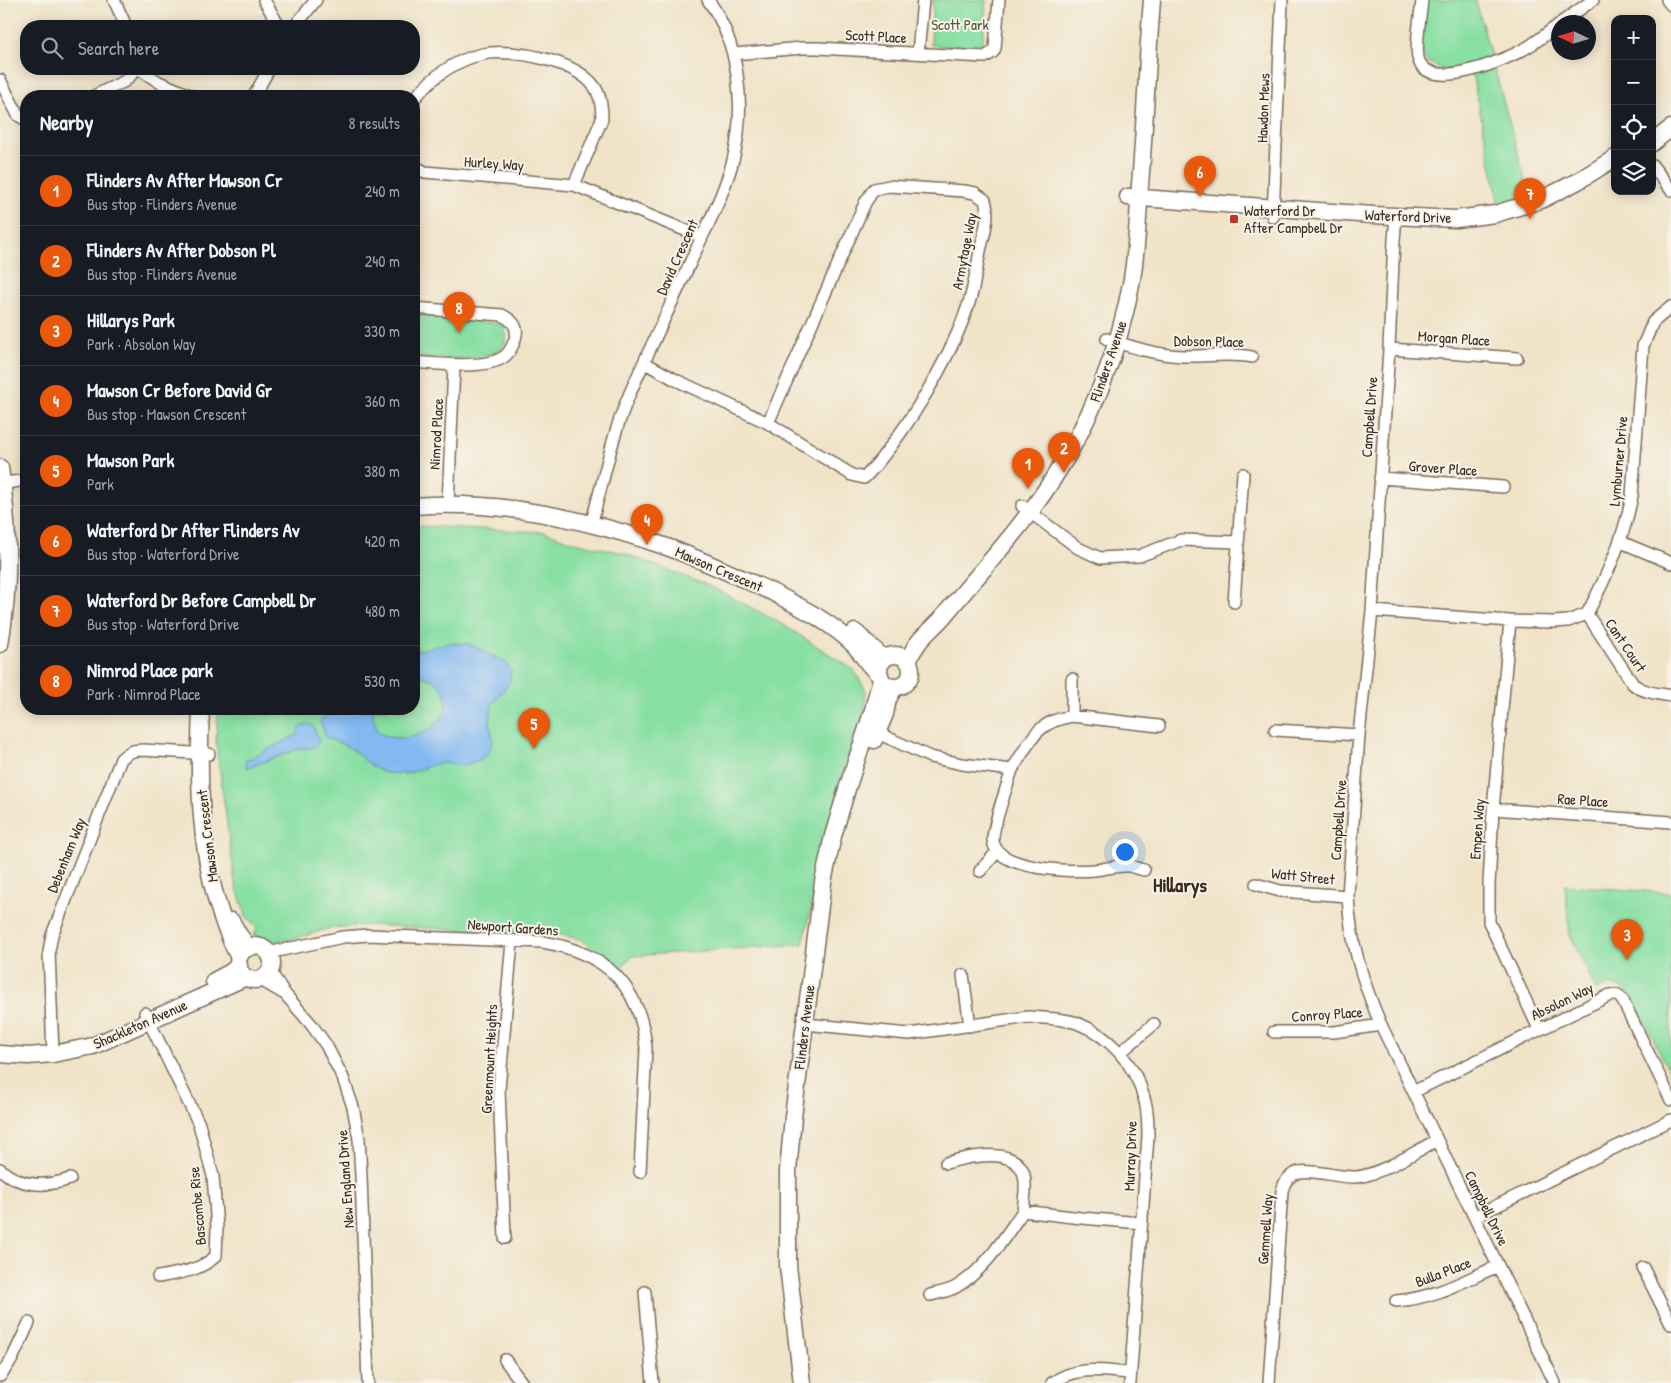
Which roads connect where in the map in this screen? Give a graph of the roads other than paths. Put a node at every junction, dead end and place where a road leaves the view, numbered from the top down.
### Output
1 (114, 0) edge
2 (264, 0) edge
3 (316, 0) edge
4 (708, 0) edge
5 (923, 0) edge
6 (999, 0) edge
7 (1282, 0) edge
8 (1422, 0) edge
9 (1593, 0) edge
10 (1667, 0) edge
11 (1144, 1) edge
12 (1671, 5) edge
13 (1572, 15) edge
14 (123, 20) edge
15 (276, 20) edge
16 (300, 20) edge
17 (1551, 30) edge
18 (918, 53) junction
19 (734, 54) junction
20 (132, 75) edge
21 (148, 75) edge
22 (266, 75) edge
23 (0, 80) edge
24 (106, 90) edge
25 (178, 90) edge
26 (257, 90) edge
27 (420, 92) edge
28 (20, 116) edge
29 (1671, 117) edge
30 (1656, 128) edge
31 (1671, 128) edge
32 (1656, 140) edge
33 (1611, 160) edge
34 (420, 169) edge
35 (1611, 170) edge
36 (1656, 170) edge
37 (574, 186) junction
38 (1671, 190) edge
39 (1134, 203) junction
40 (1274, 213) junction
41 (1396, 220) junction
42 (702, 237) junction
43 (1671, 306) edge
44 (420, 309) edge
45 (1112, 341) junction
46 (1389, 349) junction
47 (1252, 357) dead end
48 (1517, 358) dead end
49 (420, 363) edge
50 (645, 363) junction
51 (454, 366) junction
52 (768, 423) junction
53 (1243, 474) dead end
54 (1, 478) edge
55 (1380, 478) junction
56 (20, 480) edge
57 (1503, 487) dead end
58 (420, 498) edge
59 (448, 500) junction
60 (420, 505) edge
61 (1026, 509) junction
62 (592, 519) junction
63 (1238, 542) junction
64 (1621, 542) junction
65 (1671, 563) edge
66 (1234, 602) dead end
67 (1372, 611) junction
68 (1587, 614) junction
69 (1510, 621) junction
70 (0, 644) edge
71 (897, 659) junction
72 (1072, 679) dead end
73 (885, 680) junction
74 (1671, 696) edge
75 (201, 715) edge
76 (209, 715) edge
77 (1072, 716) junction
78 (1159, 726) dead end
79 (1275, 730) dead end
80 (872, 731) junction
81 (1359, 735) junction
82 (204, 754) junction
83 (1012, 770) junction
84 (1493, 809) junction
85 (1671, 822) edge
86 (997, 852) junction
87 (1144, 870) dead end
88 (980, 871) dead end
89 (1256, 884) dead end
90 (1348, 896) junction
91 (512, 941) junction
92 (255, 964) junction
93 (963, 975) dead end
94 (148, 1017) junction
95 (1154, 1024) dead end
96 (810, 1025) junction
97 (1382, 1025) junction
98 (970, 1026) junction
99 (1539, 1029) junction
100 (1274, 1032) dead end
101 (0, 1045) edge
102 (53, 1050) junction
103 (1121, 1052) junction
104 (0, 1054) edge
105 (1414, 1090) junction
106 (1671, 1100) edge
107 (1671, 1120) edge
108 (1437, 1140) junction
109 (946, 1162) dead end
110 (0, 1169) edge
111 (640, 1172) dead end
112 (70, 1179) dead end
113 (1023, 1211) junction
114 (1476, 1216) junction
115 (1142, 1222) junction
116 (505, 1238) dead end
117 (1498, 1266) junction
118 (1643, 1268) dead end
119 (158, 1277) dead end
120 (644, 1292) dead end
121 (930, 1295) dead end
122 (1396, 1301) dead end
123 (28, 1323) dead end
124 (1671, 1324) edge
125 (505, 1360) dead end
126 (0, 1376) edge
127 (1130, 1378) edge
128 (368, 1383) edge
129 (522, 1383) edge
130 (653, 1383) edge
131 (802, 1383) edge
132 (812, 1383) edge
133 (1052, 1383) edge
134 (1269, 1383) edge
135 (1555, 1383) edge

1 - 14 street
2 - 15 street
3 - 16 street
4 - 19 street, David Crescent
5 - 18 street
6 - 18 street, Scott Place
7 - 40 street, Hawdon Mews
8 - 17 street
9 - 13 street
10 - 12 street
11 - 39 street, Flinders Avenue
18 - 19 street, Scott Place
19 - 42 street, David Crescent
20 - 24 street
21 - 25 street
22 - 26 street
23 - 28 street
27 - 37 street
29 - 30 street
31 - 32 street
33 - 41 street, Waterford Drive
34 - 37 street, Hurley Way
35 - 41 street, Waterford Drive
36 - 38 street
37 - 42 street, Hurley Way
39 - 40 street, Waterford Drive
39 - 45 street, Flinders Avenue
40 - 41 street, Waterford Drive
41 - 46 street, Campbell Drive
42 - 50 street, David Crescent
43 - 64 street, Lymburner Drive
44 - 51 street
45 - 47 street, Dobson Place
45 - 61 street, Flinders Avenue
46 - 48 street, Morgan Place
46 - 55 street, Campbell Drive
49 - 51 street
50 - 52 street, Armytage Way
50 - 62 street, David Crescent
51 - 59 street, Nimrod Place
52 - 52 street, Armytage Way
53 - 63 street
54 - 56 street
54 - 70 street
55 - 57 street, Grover Place
55 - 67 street, Campbell Drive
58 - 59 street, Mawson Crescent
59 - 60 street, Mawson Crescent
59 - 62 street, Mawson Crescent
61 - 63 street
61 - 71 street, Flinders Avenue
62 - 71 street, Mawson Crescent
62 - 73 street, Mawson Crescent
63 - 66 street
64 - 65 street
64 - 68 street, Lymburner Drive
67 - 69 street
67 - 81 street, Campbell Drive
68 - 69 street
68 - 74 street, Cant Court
69 - 84 street, Empen Way
71 - 73 street, Flinders Avenue
71 - 73 street
72 - 77 street
73 - 80 street, Flinders Avenue
75 - 82 street, Mawson Crescent
76 - 82 street, Mawson Crescent
77 - 78 street
77 - 83 street
79 - 81 street
80 - 83 street
80 - 96 street, Flinders Avenue
81 - 90 street, Campbell Drive
82 - 92 street, Mawson Crescent
82 - 102 street, Debenham Way
83 - 86 street
84 - 85 street, Rae Place
84 - 99 street, Empen Way
86 - 87 street
86 - 88 street
89 - 90 street, Watt Street
90 - 97 street, Campbell Drive
91 - 92 street, Newport Gardens
91 - 111 street, Newport Gardens
91 - 116 street, Greenmount Heights
92 - 94 street, Shackleton Avenue
92 - 128 street, New England Drive
93 - 98 street
94 - 102 street, Shackleton Avenue
94 - 119 street, Bascombe Rise
95 - 103 street
96 - 98 street, Murray Drive
96 - 131 street, Flinders Avenue
96 - 132 street, Flinders Avenue
97 - 100 street, Conroy Place
97 - 105 street, Campbell Drive
98 - 103 street, Murray Drive
99 - 105 street, Absolon Way
99 - 106 street, Absolon Way
101 - 102 street, Shackleton Avenue
102 - 104 street, Shackleton Avenue
103 - 115 street, Murray Drive
105 - 108 street, Campbell Drive
107 - 114 street
108 - 114 street, Campbell Drive
108 - 134 street, Gemmell Way
109 - 113 street
110 - 112 street
113 - 115 street
113 - 121 street
114 - 117 street, Campbell Drive
115 - 127 street, Murray Drive
117 - 122 street, Bulla Place
117 - 135 street, Campbell Drive
118 - 124 street
120 - 130 street
123 - 126 street
125 - 129 street
127 - 133 street

